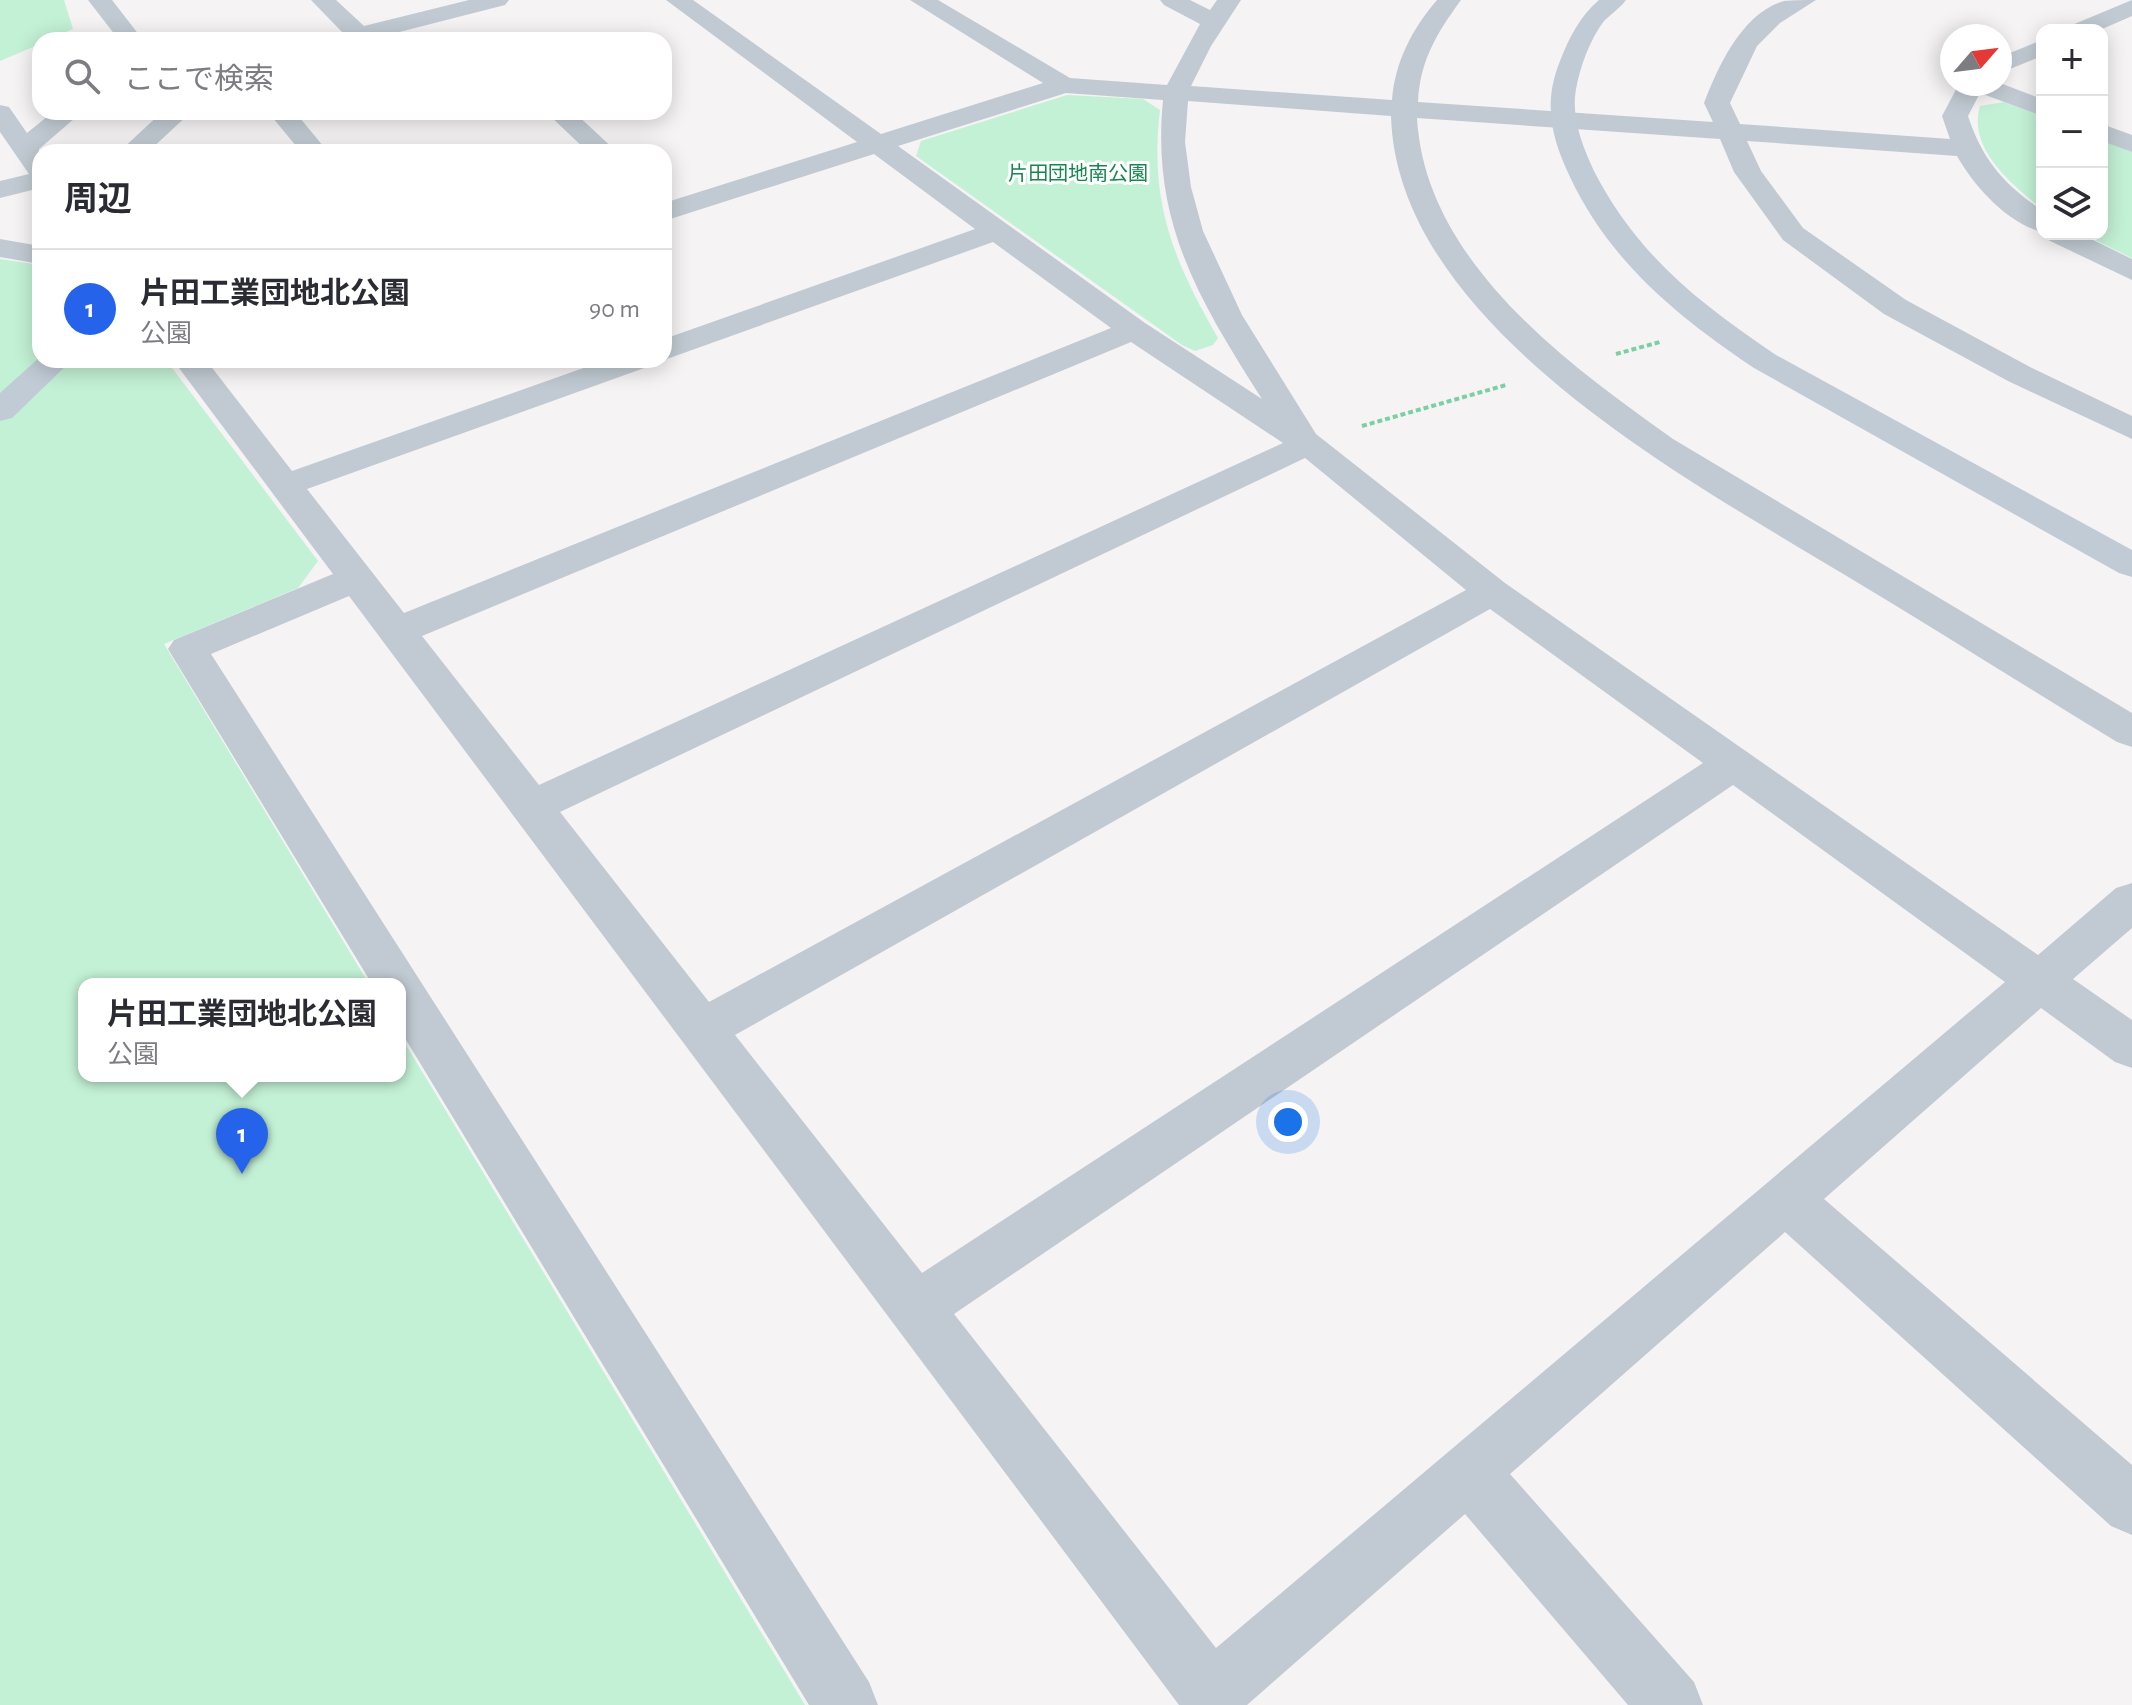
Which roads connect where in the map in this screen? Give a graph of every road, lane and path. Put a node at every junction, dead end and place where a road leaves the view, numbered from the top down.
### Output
1 (100, 0) edge
2 (323, 0) edge
3 (497, 0) edge
4 (678, 0) edge
5 (922, 0) edge
6 (1172, 0) edge
7 (1229, 0) edge
8 (1449, 0) edge
9 (1614, 0) edge
10 (1804, 0) edge
11 (2132, 7) edge
12 (447, 13) junction
13 (1213, 21) junction
14 (2107, 24) edge
15 (467, 31) dead end
16 (125, 32) edge
17 (344, 32) edge
18 (372, 32) edge
19 (2036, 50) edge
20 (2012, 61) edge
21 (1064, 85) junction
22 (1176, 93) junction
23 (1966, 96) edge
24 (2011, 96) edge
25 (2036, 106) edge
26 (1402, 109) junction
27 (0, 113) edge
28 (59, 120) edge
29 (169, 120) edge
30 (288, 120) edge
31 (568, 120) edge
32 (1560, 120) junction
33 (1728, 131) junction
34 (2108, 134) edge
35 (141, 144) edge
36 (308, 144) edge
37 (595, 144) edge
38 (2132, 144) edge
39 (877, 145) junction
40 (24, 148) junction
41 (1964, 148) junction
42 (32, 159) edge
43 (32, 181) edge
44 (0, 190) edge
45 (672, 207) edge
46 (2036, 219) edge
47 (996, 231) junction
48 (2070, 240) edge
49 (0, 248) edge
50 (32, 254) edge
51 (2132, 271) edge
52 (1134, 330) junction
53 (672, 347) edge
54 (47, 368) edge
55 (201, 368) edge
56 (614, 368) edge
57 (0, 411) edge
58 (2132, 429) edge
59 (1308, 444) junction
60 (286, 485) junction
61 (2132, 565) edge
62 (358, 578) junction
63 (1492, 592) junction
64 (397, 631) junction
65 (2132, 732) edge
66 (1735, 763) junction
67 (530, 808) junction
68 (2132, 901) edge
69 (393, 978) edge
70 (2039, 981) junction
71 (406, 999) edge
72 (702, 1029) junction
73 (2132, 1047) edge
74 (1785, 1198) junction
75 (915, 1309) junction
76 (1469, 1473) junction
77 (2132, 1505) edge
78 (1205, 1700) edge
79 (846, 1705) edge
80 (1671, 1705) edge

1 - 16 street
2 - 17 street
3 - 12 street
4 - 39 street
5 - 21 street
6 - 13 street
7 - 13 street
8 - 26 street
9 - 32 street
10 - 33 street
11 - 14 street
12 - 15 street
12 - 18 street
13 - 22 street
19 - 20 street
21 - 22 street
21 - 39 street
22 - 26 street
22 - 59 street
23 - 41 street
24 - 25 street
26 - 32 street
26 - 65 street
27 - 40 street
28 - 40 street
29 - 35 street
30 - 36 street
31 - 37 street
32 - 33 street
32 - 61 street
33 - 41 street
33 - 58 street
34 - 38 street
39 - 45 street
39 - 47 street
40 - 42 street
41 - 46 street
43 - 44 street
47 - 52 street
47 - 53 street
48 - 51 street
49 - 50 street
52 - 59 street
52 - 64 street
54 - 57 street
55 - 60 street
56 - 60 street
59 - 63 street
59 - 67 street
60 - 62 street
62 - 64 street
62 - 69 street
63 - 66 street
63 - 72 street
64 - 67 street
66 - 70 street
66 - 75 street
67 - 72 street
68 - 70 street
70 - 73 street
70 - 74 street
71 - 79 street
72 - 75 street
74 - 76 street
74 - 77 street
75 - 78 street
76 - 78 street
76 - 80 street

